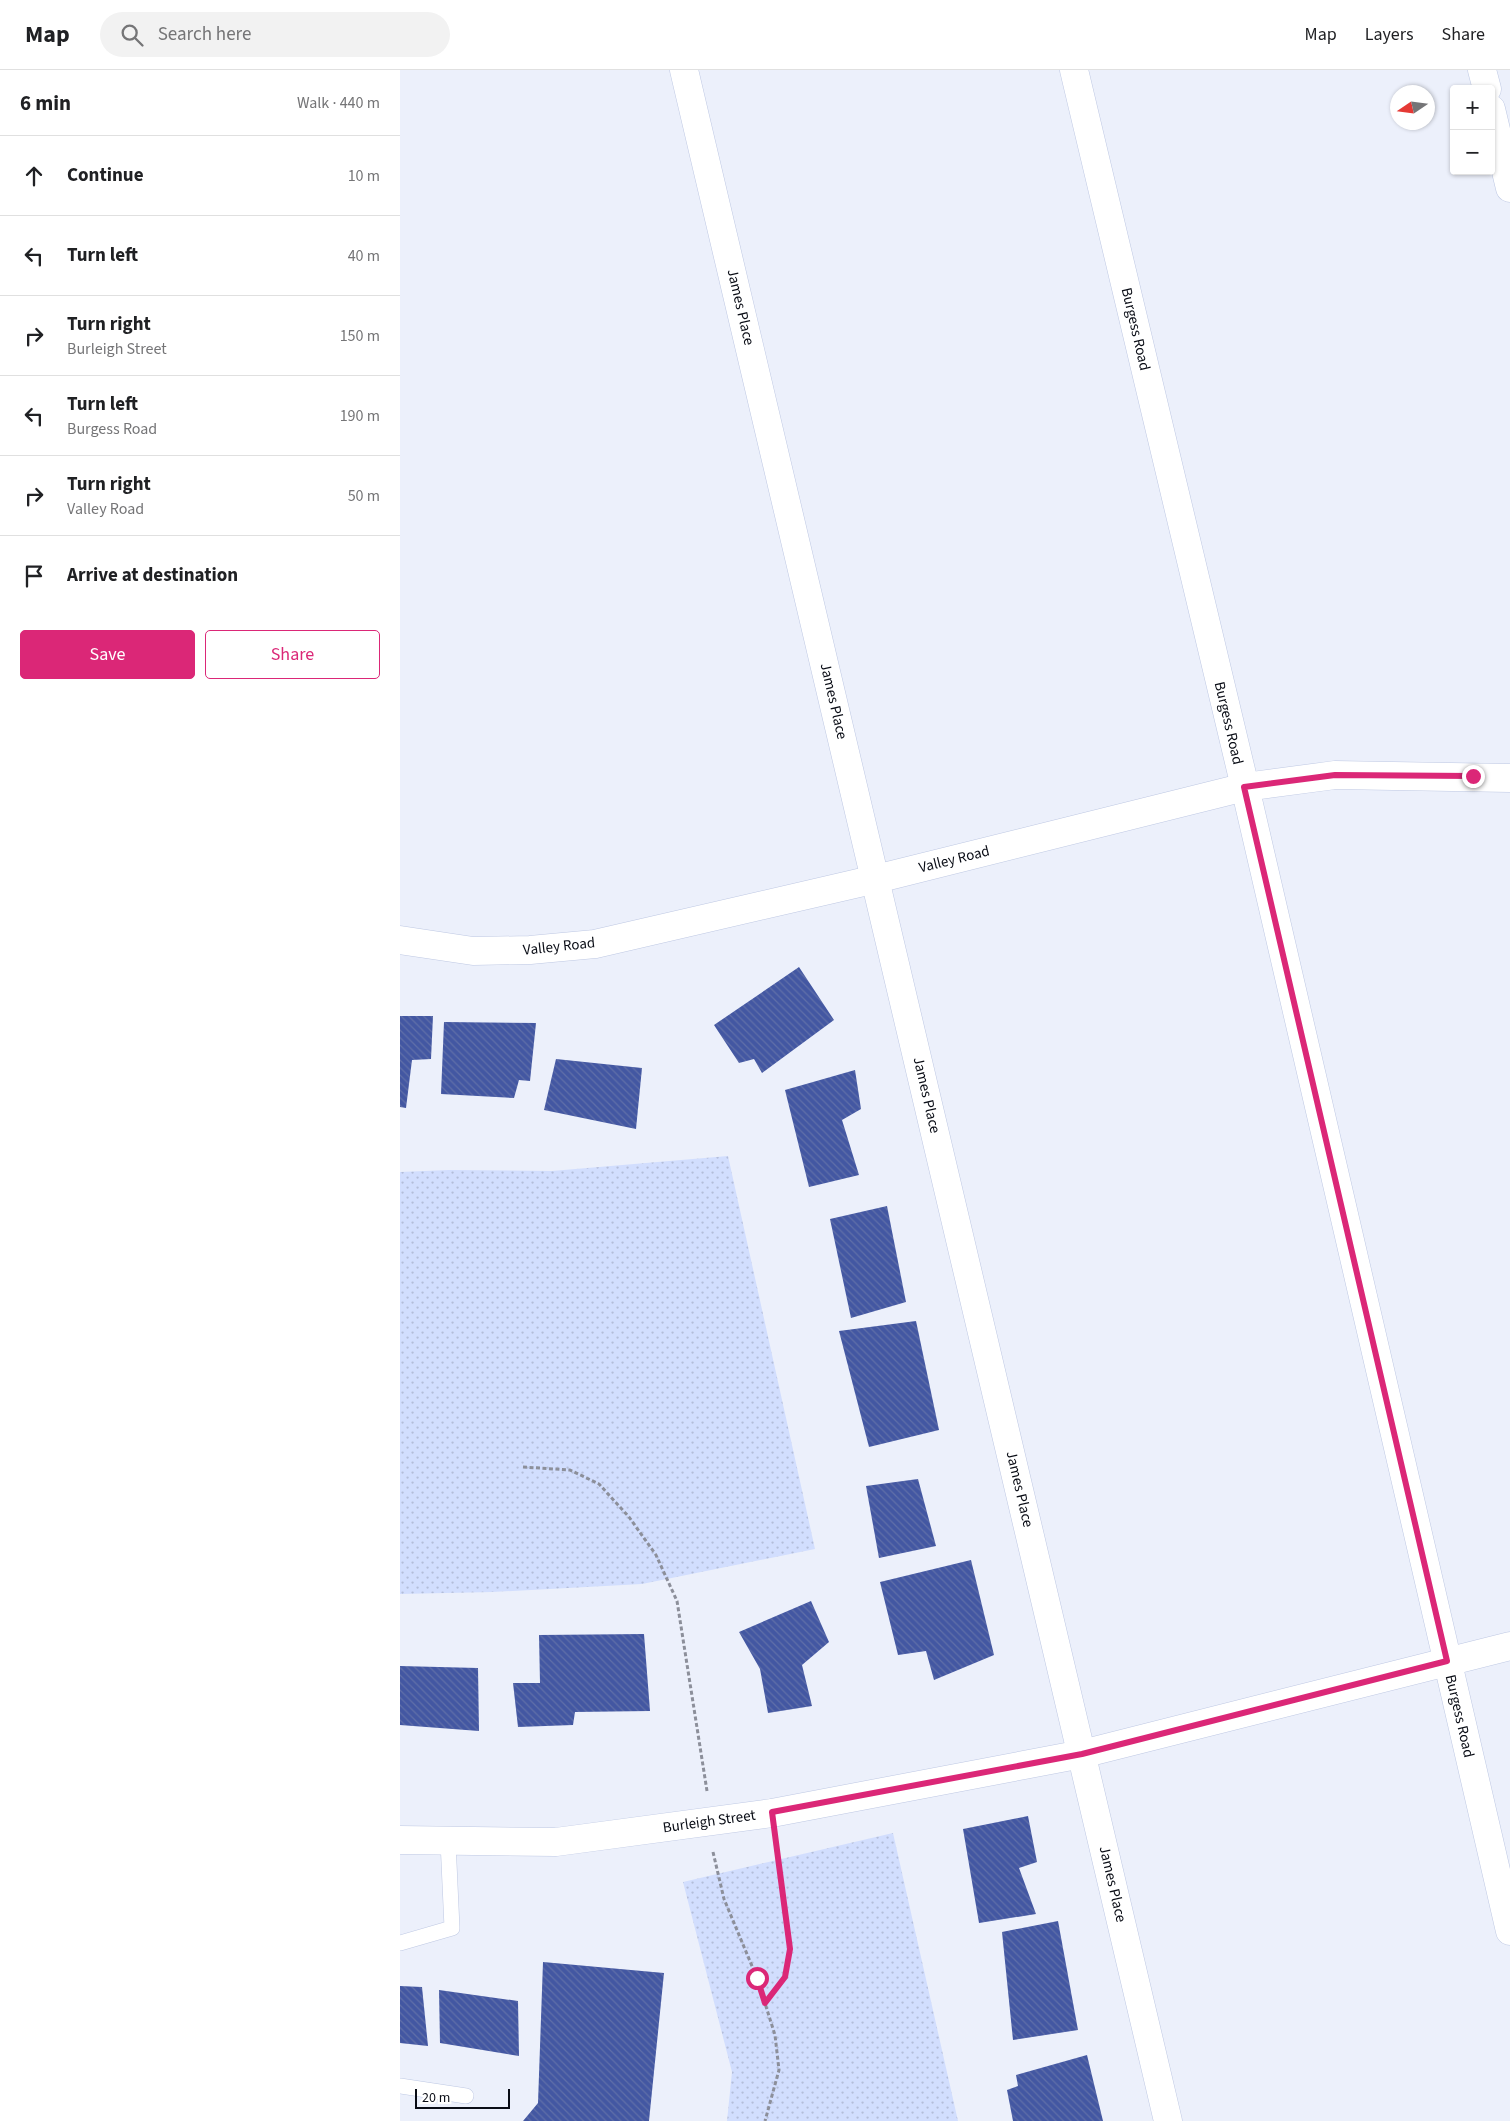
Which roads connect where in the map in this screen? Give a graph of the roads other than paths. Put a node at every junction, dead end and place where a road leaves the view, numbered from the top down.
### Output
1 (684, 70) edge
2 (1074, 70) edge
3 (1482, 70) edge
4 (1485, 85) edge
5 (1495, 126) edge
6 (1510, 188) edge
7 (1510, 778) edge
8 (1244, 787) junction
9 (876, 879) junction
10 (400, 940) edge
11 (1510, 1646) edge
12 (1447, 1661) junction
13 (1082, 1754) junction
14 (400, 1840) edge
15 (448, 1841) junction
16 (1510, 1932) edge
17 (400, 1943) edge
18 (400, 2086) edge
19 (466, 2096) dead end
20 (1168, 2121) edge

1 - 9 street, James Place
2 - 8 street, Burgess Road
3 - 4 street
5 - 6 street
7 - 8 street, Valley Road
8 - 9 street, Valley Road
8 - 12 street, Burgess Road
9 - 10 street, Valley Road
9 - 13 street, James Place
11 - 12 street, Burleigh Street
12 - 13 street, Burleigh Street
12 - 16 street, Burgess Road
13 - 15 street, Burleigh Street
13 - 20 street, James Place
14 - 15 street, Burleigh Street
15 - 17 lane
18 - 19 lane

